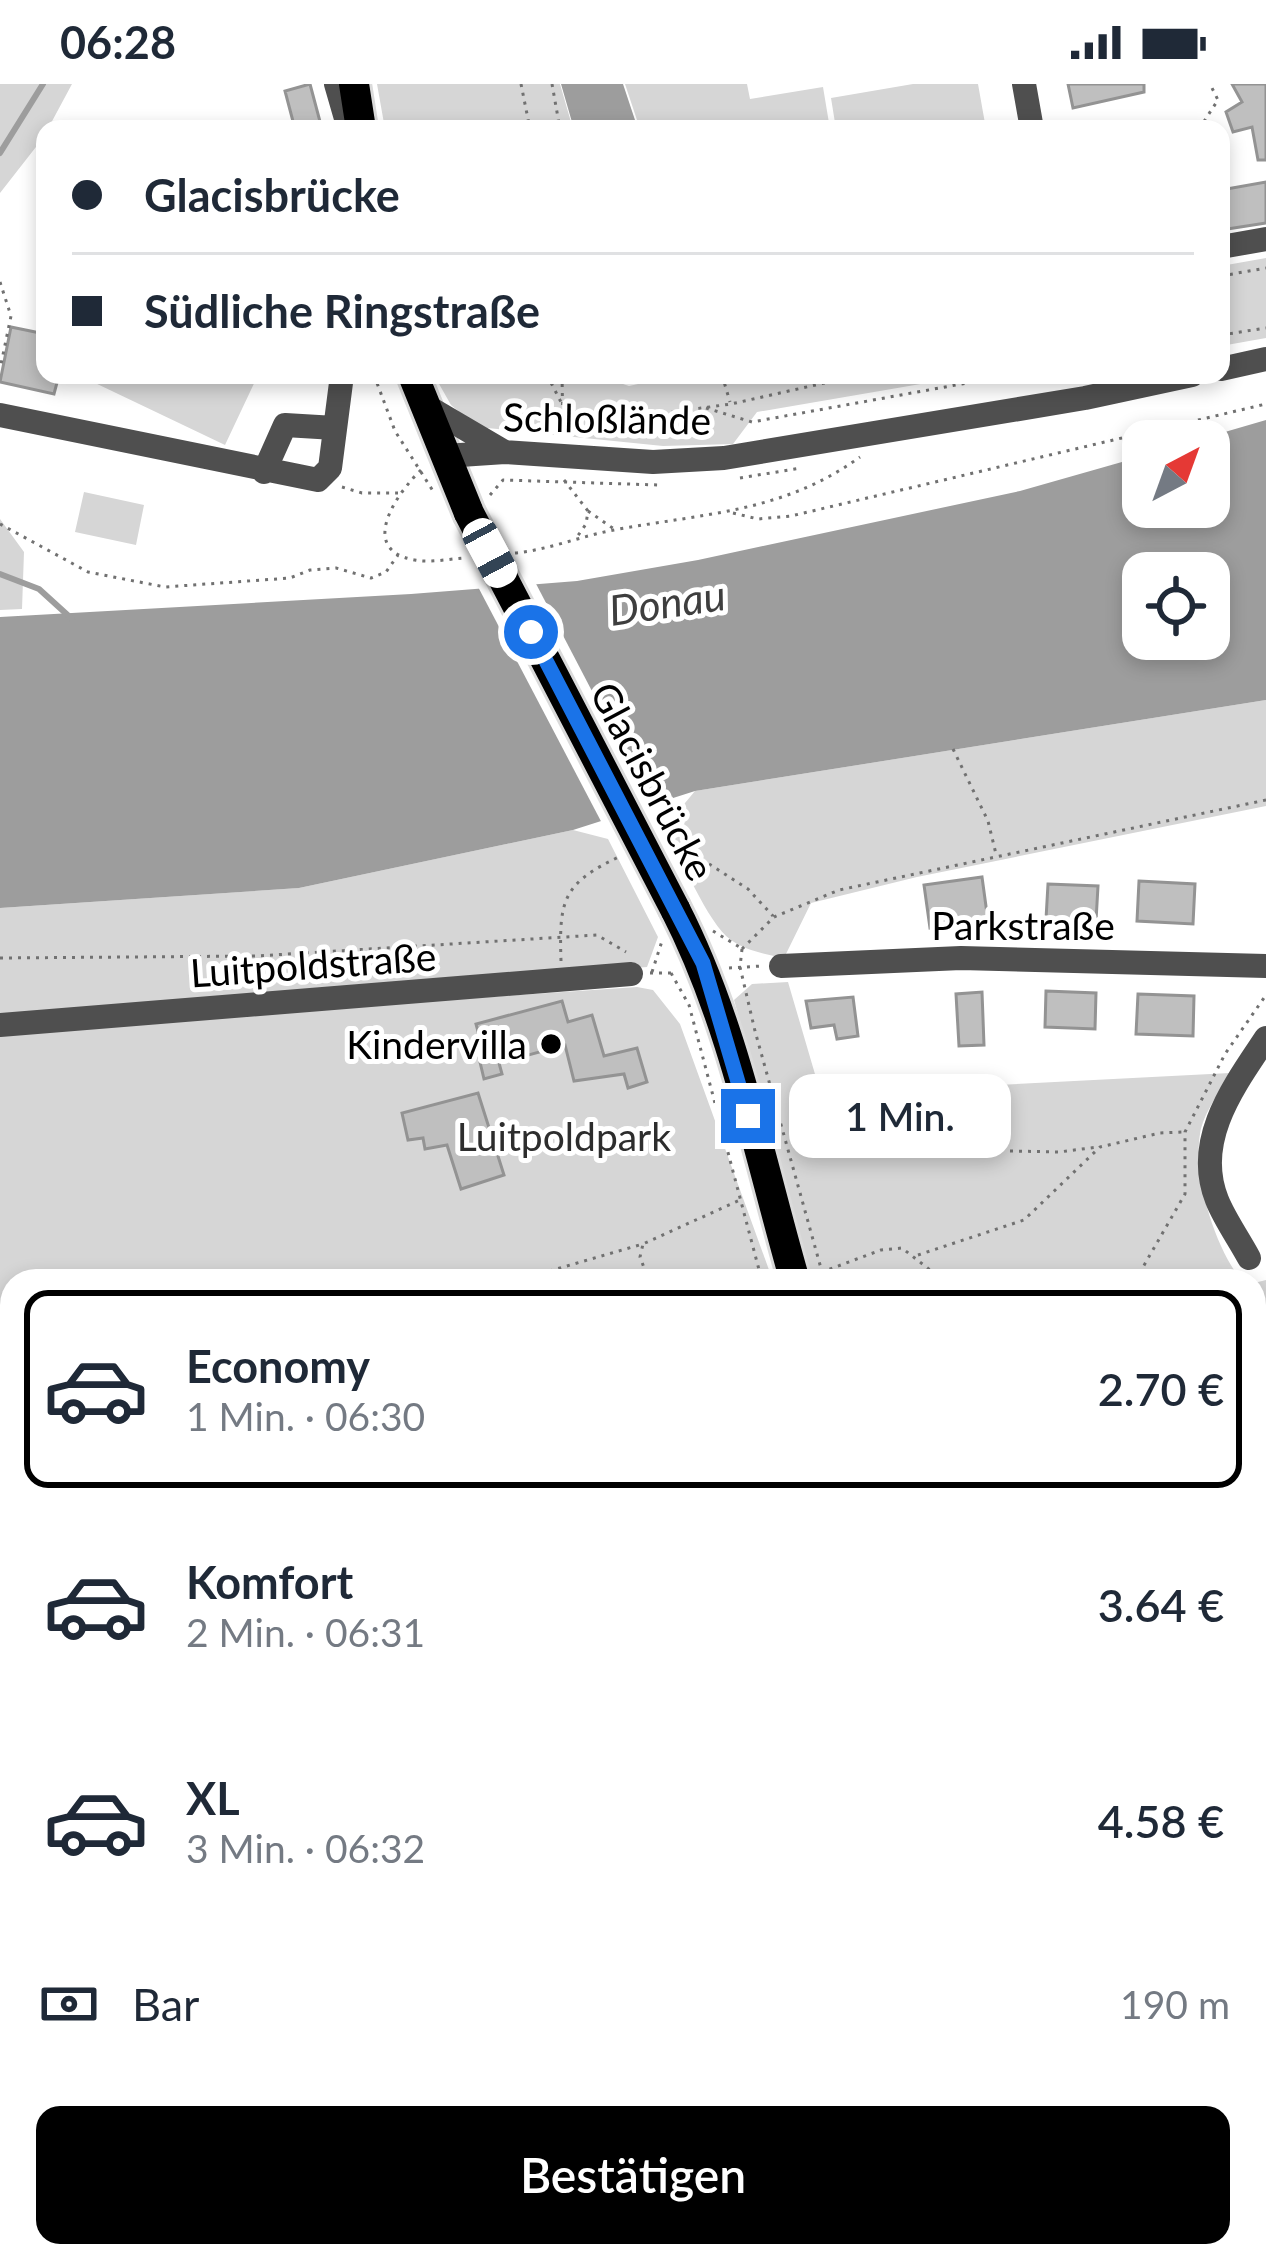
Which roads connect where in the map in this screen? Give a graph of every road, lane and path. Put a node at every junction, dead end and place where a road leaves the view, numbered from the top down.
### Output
1 (336, 84) edge
2 (354, 84) edge
3 (521, 84) edge
4 (552, 84) edge
5 (1024, 84) edge
6 (1210, 84) edge
7 (349, 120) edge
8 (351, 120) edge
9 (528, 120) edge
10 (558, 120) edge
11 (1030, 120) edge
12 (1205, 120) edge
13 (1266, 239) edge
14 (1230, 245) edge
15 (1266, 268) edge
16 (1230, 274) edge
17 (0, 282) edge
18 (1266, 328) edge
19 (1230, 334) edge
20 (1266, 359) edge
21 (1230, 367) edge
22 (0, 369) edge
23 (341, 384) edge
24 (377, 384) edge
25 (551, 384) edge
26 (562, 384) edge
27 (724, 384) edge
28 (820, 384) edge
29 (961, 384) edge
30 (1082, 386) edge
31 (418, 390) edge
32 (730, 404) junction
33 (1266, 404) edge
34 (706, 408) junction
35 (564, 411) junction
36 (0, 415) edge
37 (335, 428) junction
38 (563, 435) dead end
39 (505, 452) junction
40 (445, 456) junction
41 (862, 456) dead end
42 (264, 472) junction
43 (318, 480) junction
44 (398, 493) junction
45 (481, 511) junction
46 (588, 511) junction
47 (731, 513) junction
48 (0, 524) edge
49 (616, 530) junction
50 (576, 538) junction
51 (399, 554) junction
52 (501, 554) dead end
53 (478, 556) dead end
54 (953, 749) dead end
55 (1266, 800) edge
56 (997, 855) junction
57 (705, 918) dead end
58 (669, 921) junction
59 (742, 949) junction
60 (0, 958) edge
61 (630, 965) joint
62 (781, 966) dead end
63 (1266, 966) edge
64 (740, 967) junction
65 (728, 968) dead end
66 (683, 972) dead end
67 (671, 973) junction
68 (0, 1025) edge
69 (1266, 1038) edge
70 (1185, 1132) dead end
71 (1100, 1147) junction
72 (1010, 1151) dead end
73 (742, 1198) junction
74 (644, 1244) junction
75 (916, 1256) junction
76 (1249, 1258) dead end
77 (557, 1269) edge
78 (644, 1269) edge
79 (759, 1269) edge
80 (807, 1269) edge
81 (807, 1269) edge
82 (828, 1269) edge
83 (931, 1269) edge

1 - 7 street
2 - 8 main road
3 - 9 path
4 - 10 path
5 - 11 street
6 - 12 path
13 - 14 street
15 - 16 path
17 - 22 path
18 - 19 path
20 - 21 street
23 - 37 street
24 - 44 path
25 - 35 path
26 - 35 path
27 - 32 path
28 - 32 path
29 - 34 path
30 - 39 street, Schloßlände
31 - 39 street
31 - 40 main road, Glacisbrücke
32 - 34 path
33 - 47 path
34 - 35 path
35 - 38 path
36 - 42 street
37 - 42 street
37 - 43 street
39 - 40 street, Schloßlände
39 - 45 street
40 - 45 main road, Glacisbrücke
41 - 47 path
42 - 43 street
43 - 44 path
44 - 51 path
45 - 46 path
45 - 58 main road, Glacisbrücke, bridge
46 - 49 path
46 - 50 path
47 - 49 path
48 - 51 path
49 - 50 path
50 - 52 path
51 - 53 path
54 - 56 path
55 - 56 path
56 - 59 path
57 - 59 path
58 - 67 path
58 - 80 main road, Glacisbrücke
59 - 64 path
60 - 61 path
61 - 68 street, Luitpoldstraße
62 - 63 street, Parkstraße
64 - 65 path
64 - 81 path
66 - 67 path
67 - 73 path
69 - 76 street
70 - 71 path
71 - 72 path
71 - 75 path
73 - 74 path
73 - 79 path
74 - 77 path
74 - 78 path
75 - 82 path
75 - 83 path

